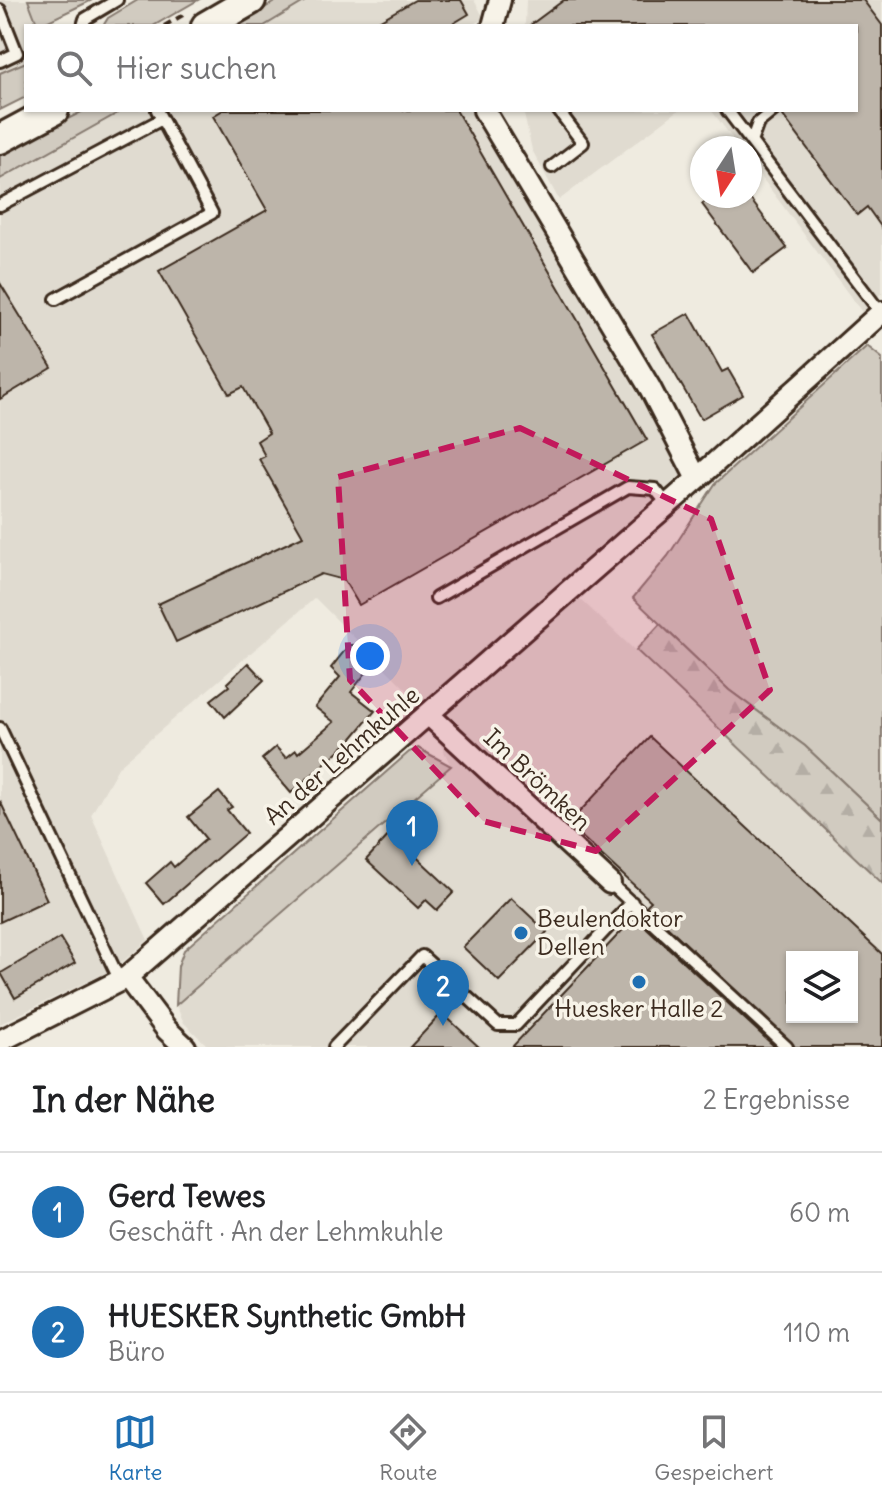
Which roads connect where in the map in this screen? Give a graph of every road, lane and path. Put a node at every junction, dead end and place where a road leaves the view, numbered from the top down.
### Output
1 (117, 0) edge
2 (251, 0) edge
3 (500, 0) edge
4 (0, 10) edge
5 (84, 24) edge
6 (209, 24) edge
7 (494, 24) edge
8 (0, 61) edge
9 (50, 112) edge
10 (485, 112) edge
11 (560, 112) edge
12 (728, 112) edge
13 (772, 112) edge
14 (160, 114) edge
15 (746, 136) edge
16 (753, 136) edge
17 (0, 139) edge
18 (762, 156) edge
19 (552, 167) dead end
20 (0, 205) edge
21 (56, 299) dead end
22 (881, 312) edge
23 (697, 479) junction
24 (668, 505) junction
25 (436, 598) dead end
26 (429, 715) junction
27 (0, 728) edge
28 (610, 883) joint
29 (632, 902) junction
30 (123, 979) junction
31 (0, 1041) edge
32 (185, 1047) edge
33 (334, 1047) edge
34 (787, 1047) edge

1 - 5 lane
2 - 6 main road
3 - 7 street
4 - 8 lane
9 - 17 main road
10 - 23 street
11 - 19 lane
12 - 15 lane
13 - 16 lane
14 - 20 lane
14 - 21 lane
18 - 22 lane
22 - 23 street, An der Lehmkuhle
23 - 24 street, An der Lehmkuhle
24 - 25 lane
24 - 26 street, An der Lehmkuhle
26 - 28 street, Im Brömken
26 - 30 street, An der Lehmkuhle
27 - 30 lane
28 - 29 lane
29 - 33 lane
29 - 34 lane
30 - 31 street, An der Lehmkuhle
30 - 32 street

